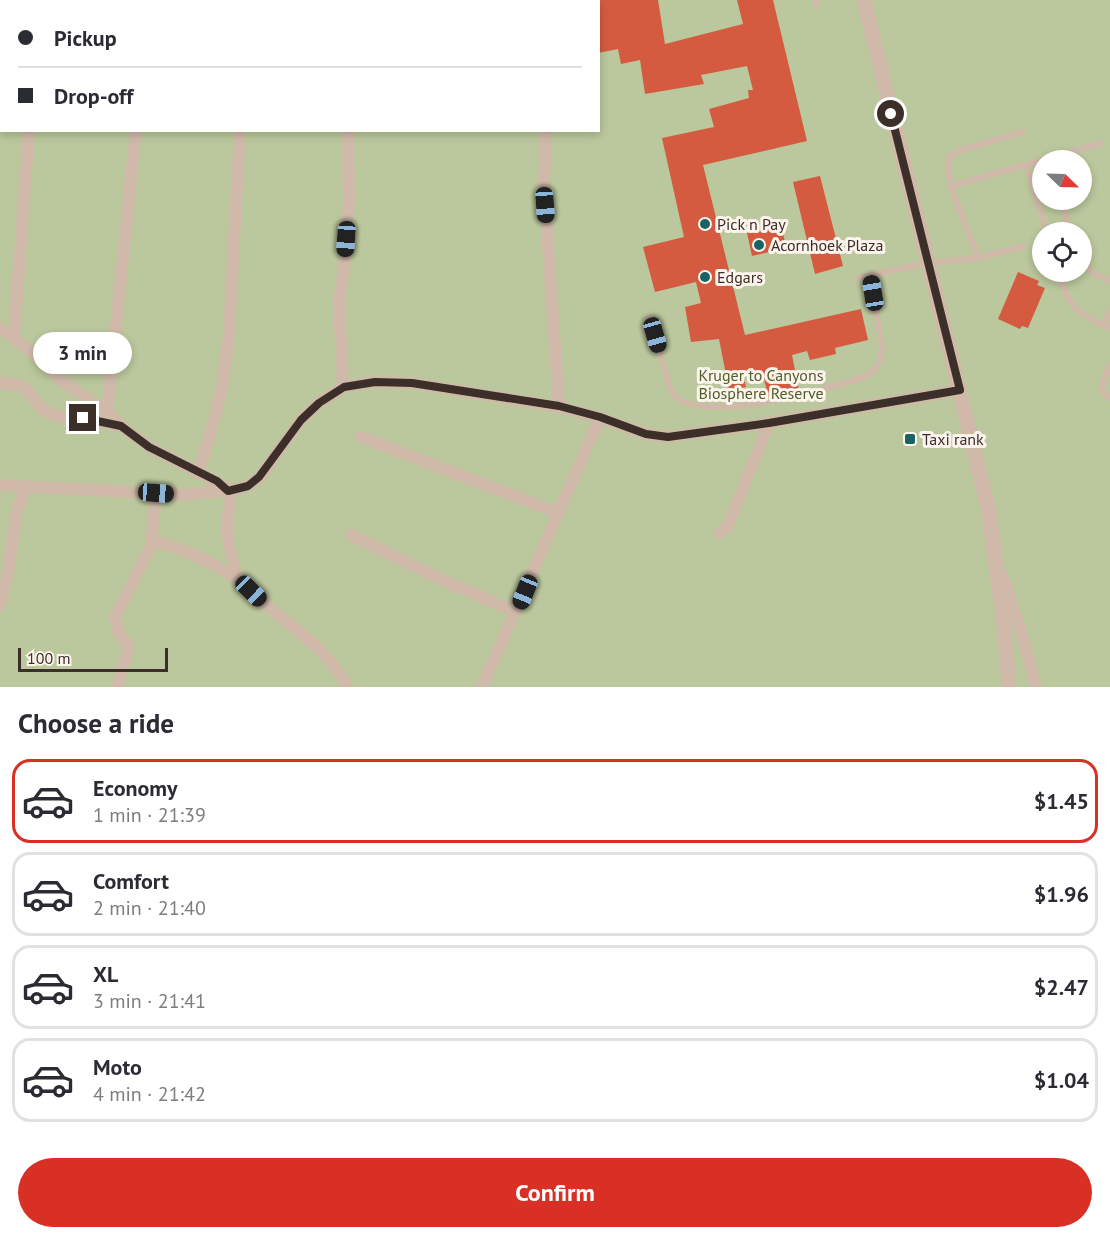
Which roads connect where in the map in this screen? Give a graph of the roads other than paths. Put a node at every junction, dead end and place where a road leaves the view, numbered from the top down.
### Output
1 (864, 0) edge
2 (28, 132) edge
3 (136, 132) edge
4 (240, 132) edge
5 (348, 132) edge
6 (546, 132) edge
7 (1023, 132) dead end
8 (1101, 143) dead end
9 (1079, 150) edge
10 (1032, 163) edge
11 (1026, 164) junction
12 (952, 186) junction
13 (1044, 222) edge
14 (1024, 246) dead end
15 (978, 258) junction
16 (927, 263) junction
17 (1092, 272) edge
18 (870, 275) junction
19 (857, 278) dead end
20 (1110, 281) edge
21 (1061, 282) edge
22 (1110, 310) edge
23 (649, 317) dead end
24 (1107, 327) edge
25 (0, 328) edge
26 (14, 337) junction
27 (1110, 365) edge
28 (0, 383) edge
29 (344, 387) junction
30 (960, 390) junction
31 (1110, 399) edge
32 (559, 406) junction
33 (107, 413) junction
34 (600, 417) junction
35 (769, 423) junction
36 (121, 426) junction
37 (361, 437) dead end
38 (198, 473) junction
39 (0, 485) edge
40 (25, 487) junction
41 (228, 491) junction
42 (156, 493) junction
43 (558, 513) junction
44 (720, 532) dead end
45 (351, 535) dead end
46 (152, 540) junction
47 (996, 556) junction
48 (240, 581) junction
49 (0, 605) edge
50 (516, 612) junction
51 (1006, 686) edge
52 (117, 687) edge
53 (347, 687) edge
54 (482, 687) edge
55 (1036, 687) edge

1 - 16 street
2 - 26 street
3 - 33 street
4 - 38 street
5 - 29 street
6 - 32 street
7 - 12 lane
8 - 9 lane
10 - 11 lane
11 - 12 lane
11 - 13 lane
12 - 15 lane
14 - 15 lane
15 - 16 lane
16 - 18 lane
16 - 30 street
17 - 20 lane
18 - 19 lane
18 - 23 lane
21 - 24 lane
22 - 24 lane
25 - 26 street
26 - 33 street
27 - 31 lane
28 - 36 street
29 - 32 street
29 - 41 street
30 - 35 street
30 - 47 street
32 - 34 street
33 - 36 street
34 - 35 street
34 - 43 street
35 - 44 street
36 - 38 street
37 - 43 street
38 - 41 street
39 - 40 street
40 - 42 street
40 - 49 street
41 - 42 street
41 - 48 street
42 - 46 street
43 - 50 street
45 - 50 street
46 - 48 street
46 - 52 street
47 - 51 street
47 - 55 street
48 - 53 street
50 - 54 street

